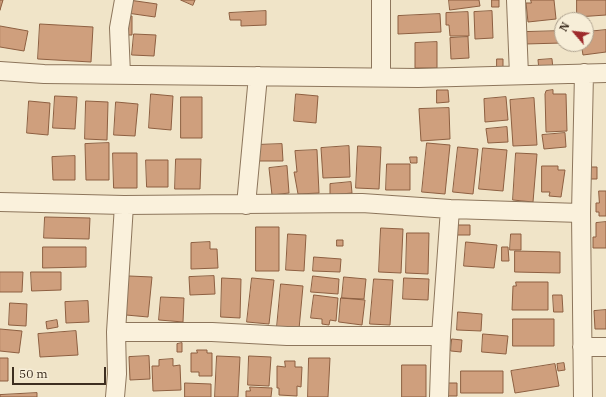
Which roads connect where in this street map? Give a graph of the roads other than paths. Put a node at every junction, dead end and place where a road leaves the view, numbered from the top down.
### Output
1 (124, 0) edge
2 (381, 0) edge
3 (516, 0) edge
4 (0, 71) edge
5 (584, 72) junction
6 (606, 73) edge
7 (121, 74) junction
8 (519, 75) junction
9 (258, 76) junction
10 (381, 77) junction
11 (0, 202) edge
12 (124, 205) junction
13 (246, 205) junction
14 (450, 209) junction
15 (581, 213) junction
16 (116, 332) junction
17 (441, 336) junction
18 (582, 347) junction
19 (606, 347) edge
20 (115, 397) edge
21 (439, 397) edge
22 (583, 397) edge

1 - 7 street
2 - 10 street
3 - 8 street
4 - 7 street
5 - 6 street
5 - 8 street
5 - 15 street
7 - 9 street
8 - 10 street
9 - 10 street
9 - 13 street
11 - 12 street
12 - 13 street
12 - 16 street
13 - 14 street
14 - 15 street
14 - 17 street
15 - 18 street
16 - 17 street
16 - 20 street
17 - 21 street
18 - 19 street
18 - 22 street

